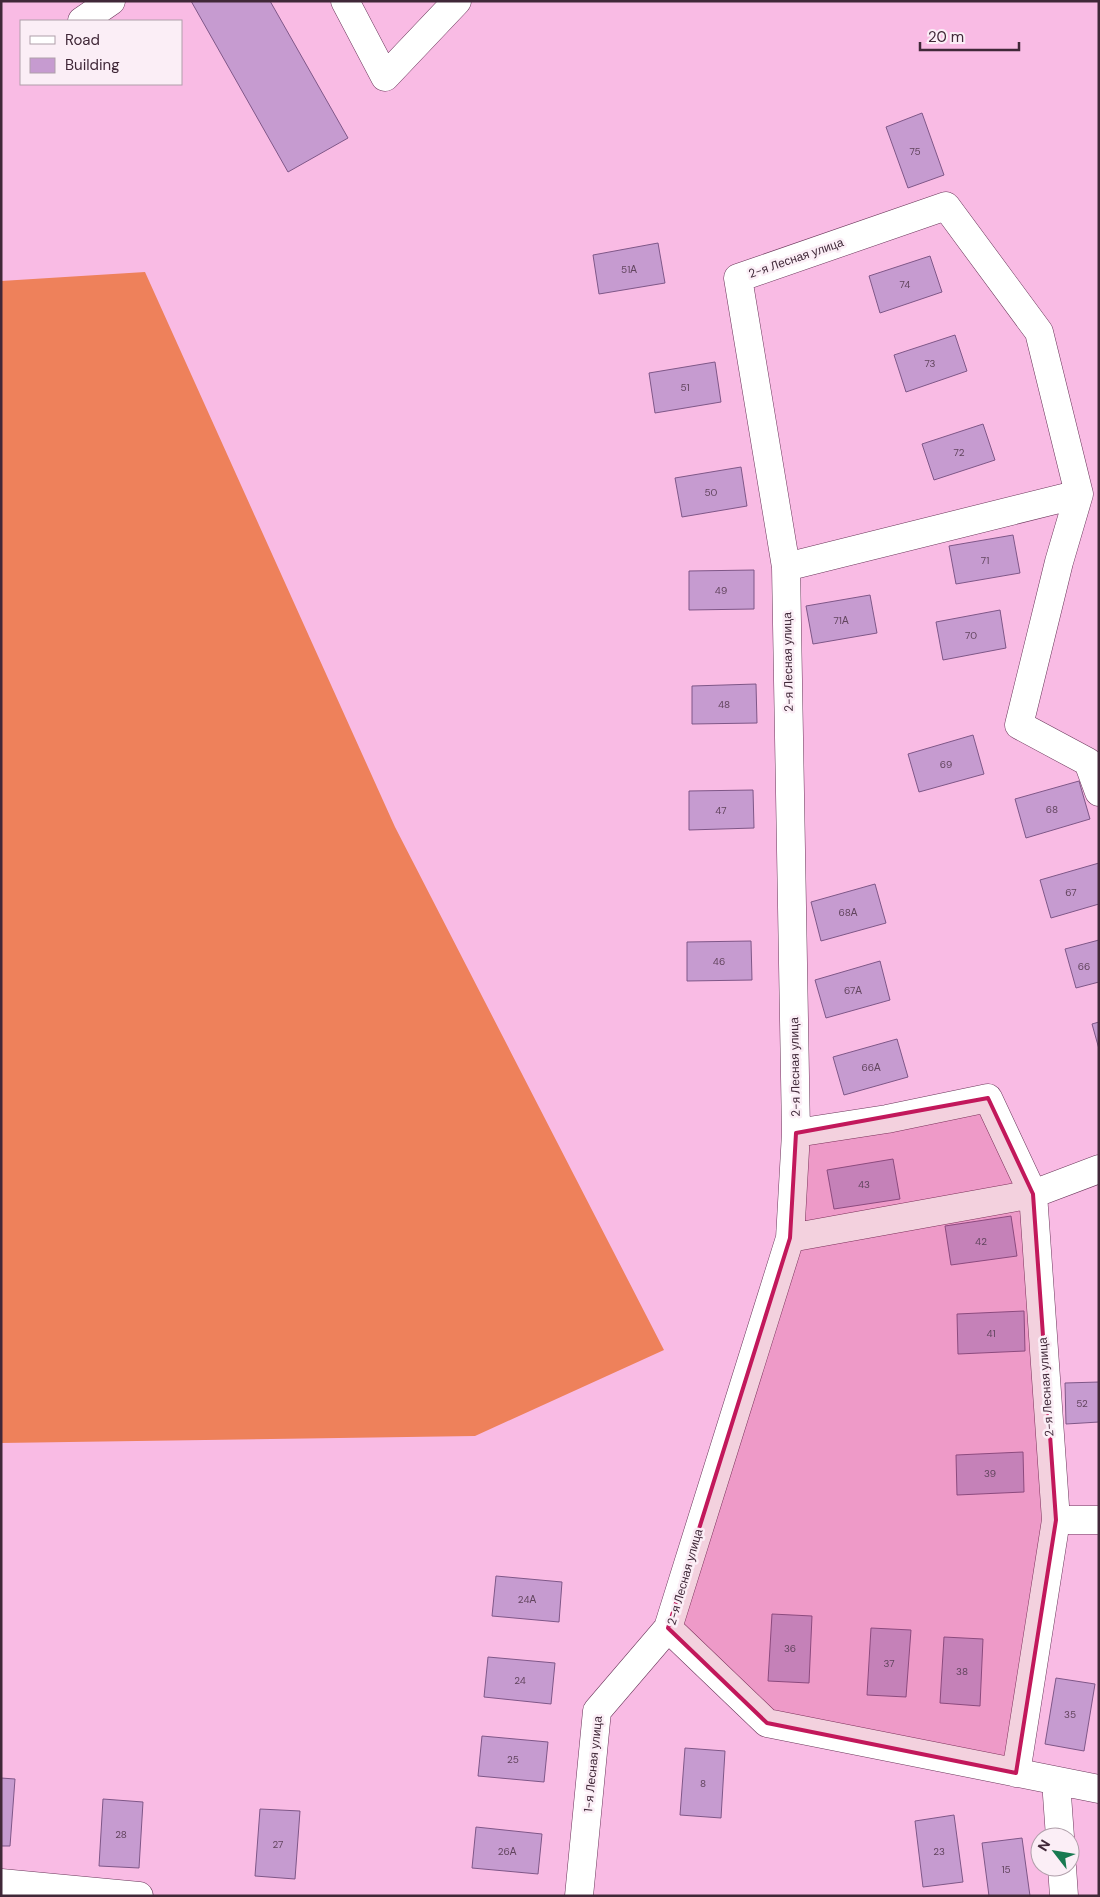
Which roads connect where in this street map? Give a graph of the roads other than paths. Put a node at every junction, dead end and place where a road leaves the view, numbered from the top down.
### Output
1 (111, 1) edge
2 (345, 1) edge
3 (457, 1) edge
4 (83, 20) edge
5 (1079, 494) junction
6 (786, 567) junction
7 (1099, 792) edge
8 (796, 1133) junction
9 (1099, 1169) edge
10 (1033, 1194) junction
11 (790, 1238) junction
12 (1056, 1520) junction
13 (1099, 1520) edge
14 (668, 1628) junction
15 (1016, 1773) junction
16 (1056, 1781) junction
17 (1099, 1789) edge
18 (1059, 1827) edge
19 (1063, 1877) edge
20 (1, 1883) edge
21 (139, 1896) edge
22 (579, 1896) edge
23 (1064, 1896) edge

1 - 4 street
2 - 3 street
5 - 6 street
5 - 6 street, 2-я Лесная улица
5 - 7 street
6 - 8 street, 2-я Лесная улица
8 - 10 street, 2-я Лесная улица
8 - 11 street, 2-я Лесная улица
9 - 10 street
10 - 11 street
10 - 12 street, 2-я Лесная улица
11 - 14 street, 2-я Лесная улица
12 - 13 street
12 - 15 street, 2-я Лесная улица
14 - 15 street, 2-я Лесная улица
14 - 22 street, 1-я Лесная улица
15 - 16 street, 2-я Лесная улица
16 - 17 street, 2-я Лесная улица
16 - 18 street
19 - 23 street
20 - 21 street

